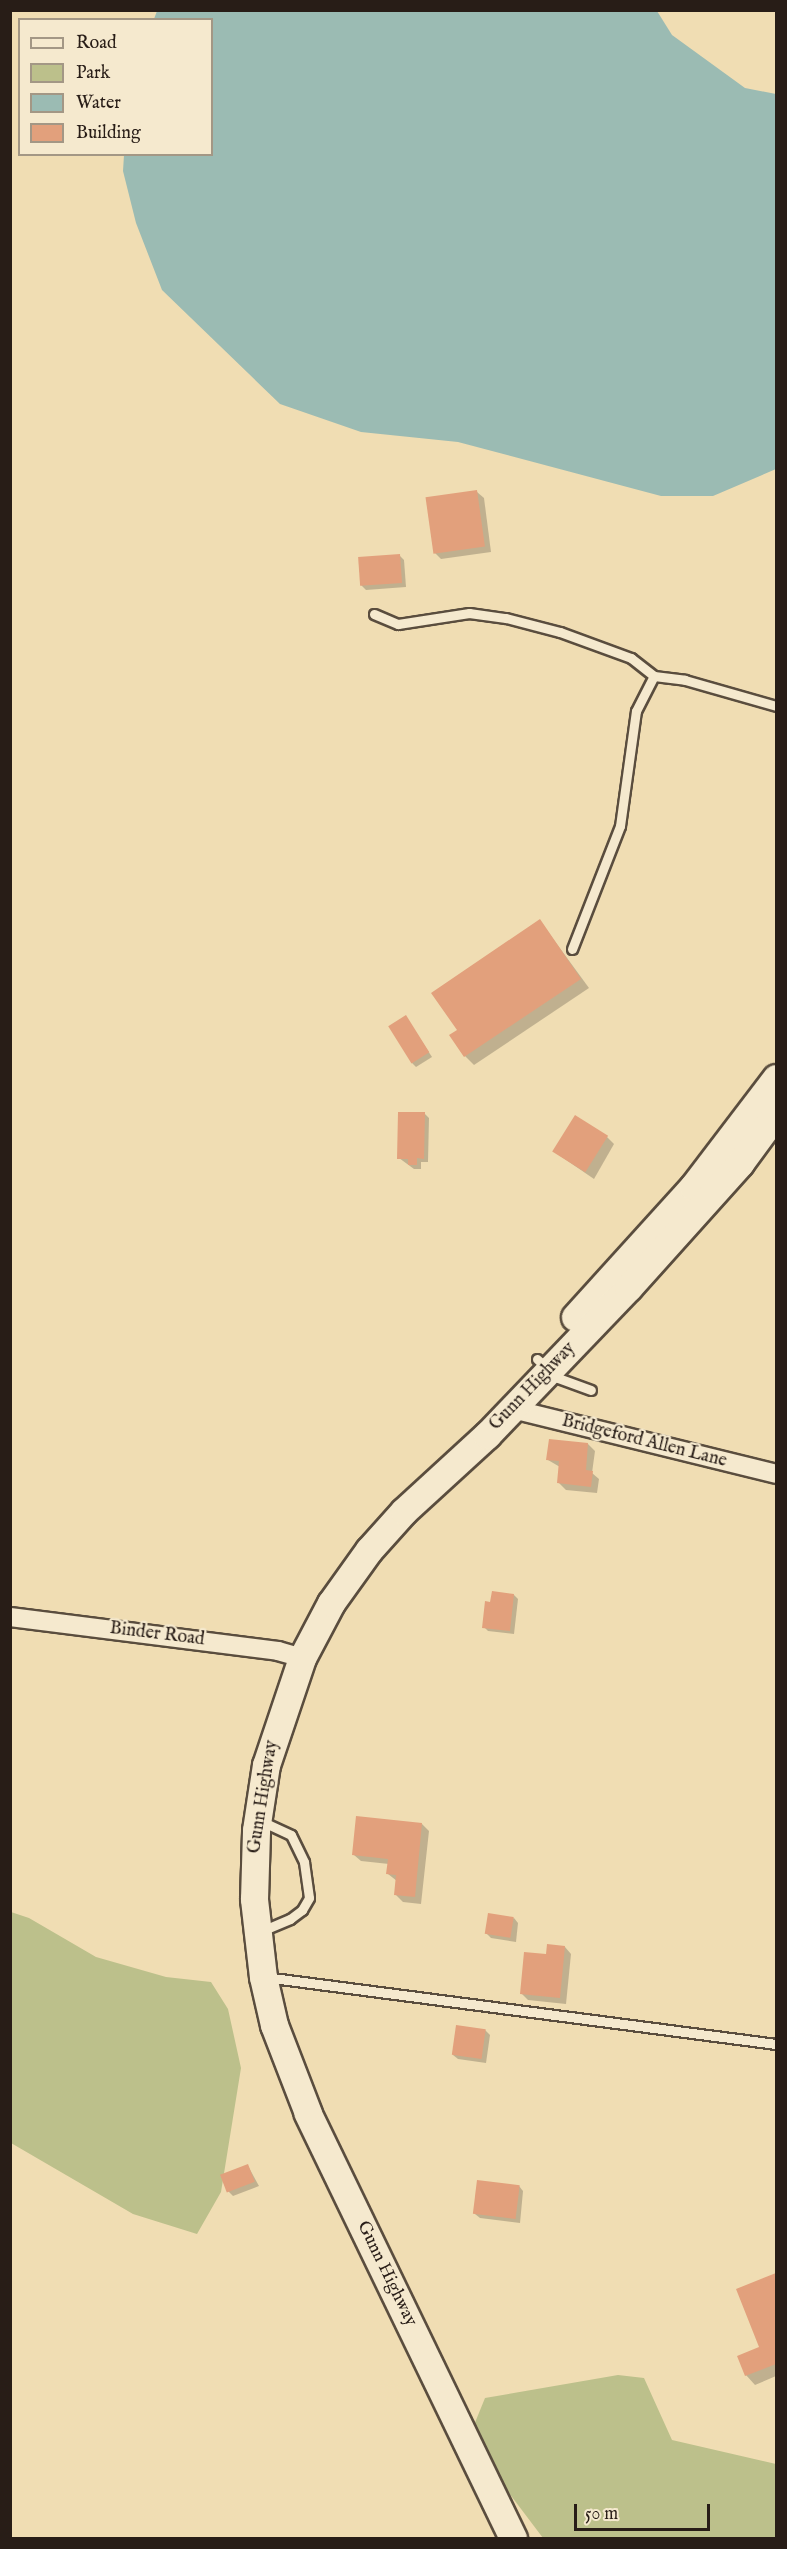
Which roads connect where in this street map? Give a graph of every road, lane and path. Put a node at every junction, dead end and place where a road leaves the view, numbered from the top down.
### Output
1 (374, 614) dead end
2 (654, 676) junction
3 (777, 706) edge
4 (572, 949) dead end
5 (777, 1078) edge
6 (770, 1118) edge
7 (543, 1364) junction
8 (591, 1390) dead end
9 (512, 1409) junction
10 (777, 1474) edge
11 (404, 1511) junction
12 (10, 1617) edge
13 (302, 1658) junction
14 (257, 1820) junction
15 (256, 1932) junction
16 (263, 1977) junction
17 (777, 2044) edge
18 (513, 2538) edge

1 - 2 lane
2 - 3 lane
2 - 4 lane
5 - 6 main road, Gunn Highway
6 - 7 main road, Gunn Highway
7 - 8 lane
7 - 9 main road, Gunn Highway
7 - 11 main road
9 - 10 street, Bridgeford Allen Lane
9 - 11 main road, Gunn Highway
11 - 13 main road, Gunn Highway
12 - 13 street, Binder Road
13 - 14 main road, Gunn Highway
14 - 15 main road, Gunn Highway
14 - 15 lane
15 - 16 main road, Gunn Highway
16 - 17 lane
16 - 18 main road, Gunn Highway

